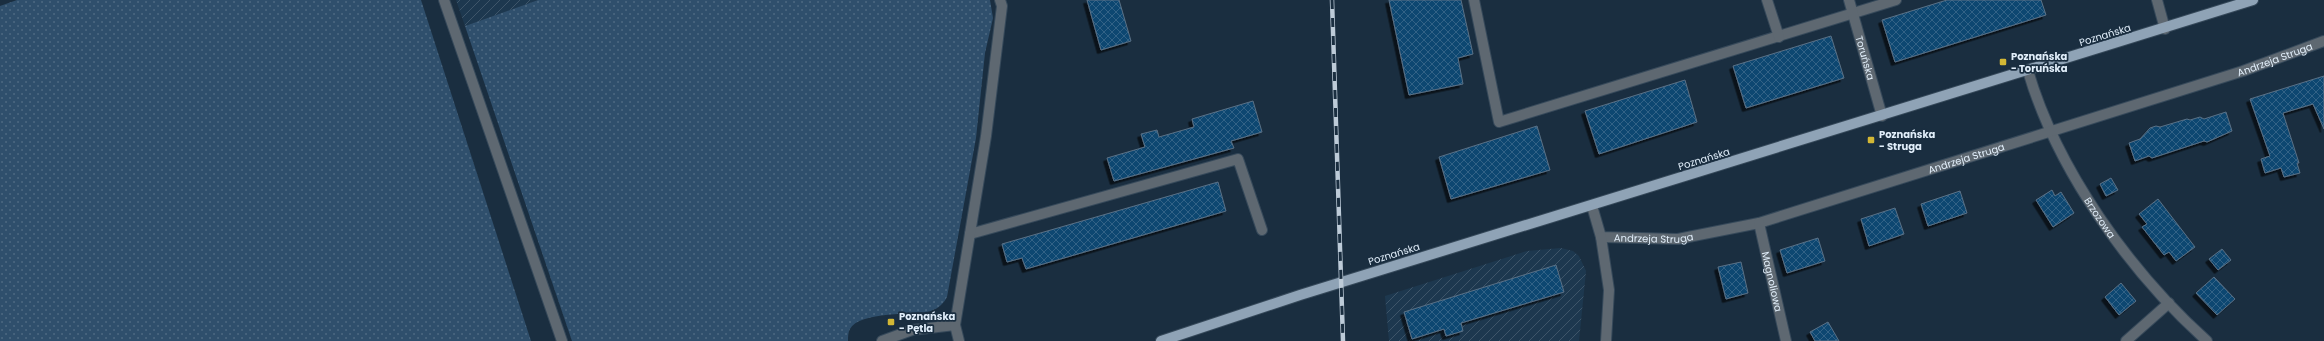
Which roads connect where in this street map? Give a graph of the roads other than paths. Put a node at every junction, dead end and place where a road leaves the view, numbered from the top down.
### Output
1 (444, 0) edge
2 (1000, 0) edge
3 (1474, 0) edge
4 (1767, 0) edge
5 (1849, 0) edge
6 (1896, 0) edge
7 (2157, 0) edge
8 (2253, 0) edge
9 (1853, 14) junction
10 (2165, 29) junction
11 (1779, 37) junction
12 (2324, 40) edge
13 (2028, 71) junction
14 (1882, 116) junction
15 (2051, 132) junction
16 (1592, 206) junction
17 (1759, 223) junction
18 (1262, 230) dead end
19 (970, 234) junction
20 (1601, 237) junction
21 (2169, 303) junction
22 (955, 325) junction
23 (562, 341) edge
24 (882, 341) edge
25 (959, 341) edge
26 (1161, 341) edge
27 (1606, 341) edge
28 (1786, 341) edge
29 (2126, 341) edge
30 (2207, 341) edge

1 - 23 street
2 - 19 street
3 - 11 street
4 - 11 street
5 - 9 street, Toruńska
6 - 9 street
7 - 10 street
8 - 10 main road, Poznańska
9 - 11 street
9 - 14 street, Toruńska
10 - 13 main road, Poznańska
12 - 15 street, Andrzeja Struga
13 - 14 main road, Poznańska
13 - 15 street, Brzozowa
14 - 16 main road, Poznańska
15 - 17 street, Andrzeja Struga
15 - 21 street, Brzozowa
16 - 20 street, Andrzeja Struga
16 - 26 main road, Poznańska
17 - 20 street, Andrzeja Struga
17 - 28 street, Magnoliowa
18 - 19 street
19 - 22 street
20 - 27 street, Andrzeja Struga
21 - 29 street
21 - 30 street, Brzozowa
22 - 24 street
22 - 25 street

